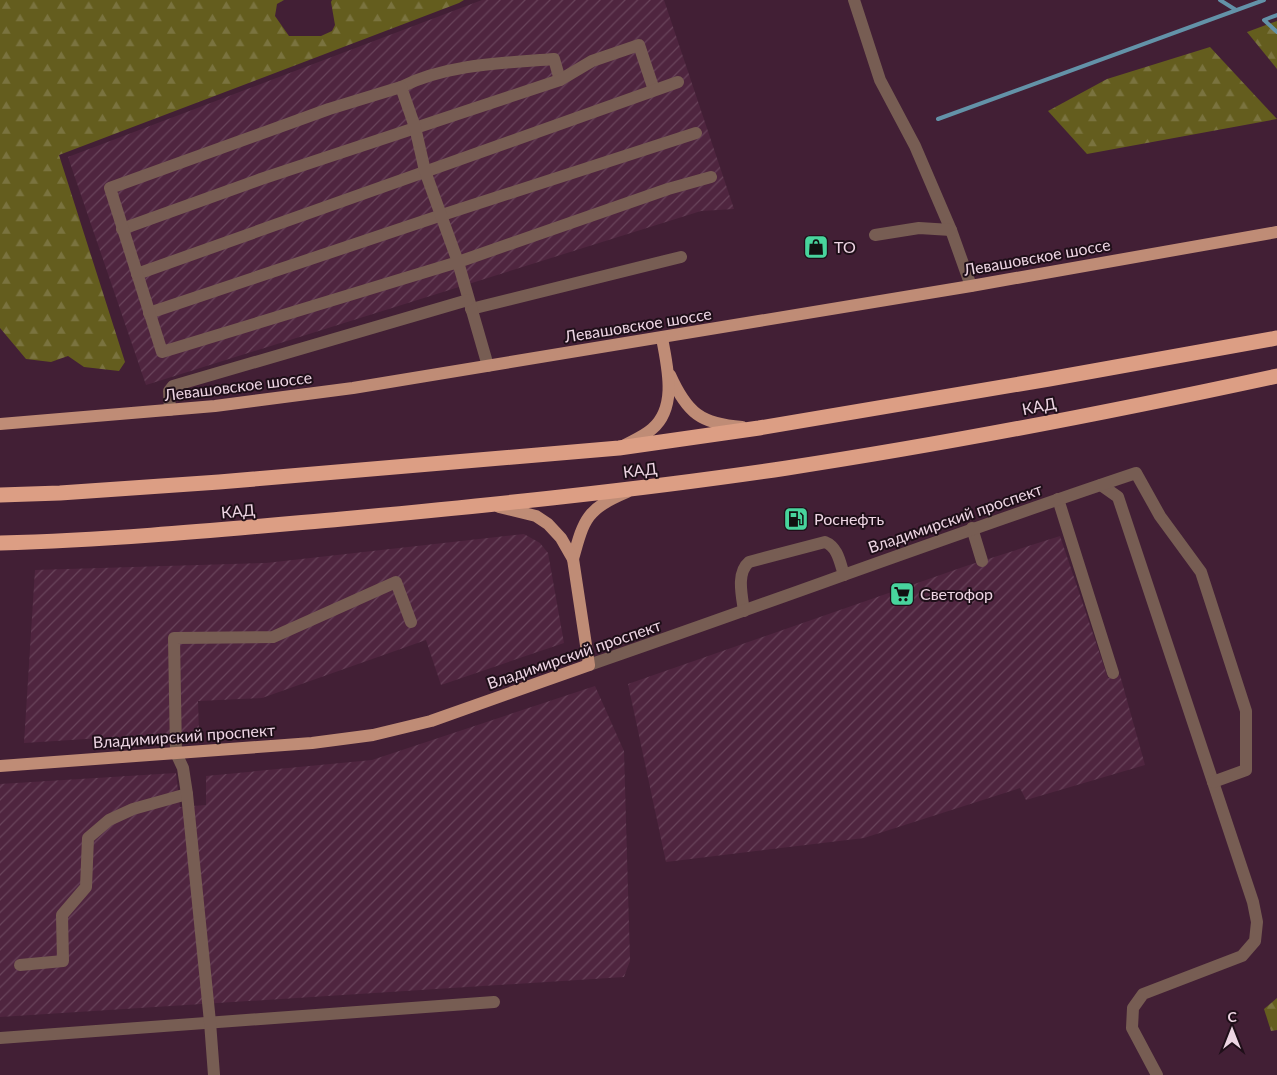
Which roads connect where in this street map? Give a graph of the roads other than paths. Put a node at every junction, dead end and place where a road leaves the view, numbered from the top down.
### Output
1 (854, 0) edge
2 (560, 80) junction
3 (678, 82) dead end
4 (401, 86) junction
5 (654, 90) junction
6 (415, 127) junction
7 (696, 133) dead end
8 (425, 171) junction
9 (711, 177) dead end
10 (442, 215) junction
11 (122, 229) junction
12 (951, 230) junction
13 (1277, 232) edge
14 (875, 235) dead end
15 (681, 257) dead end
16 (458, 262) junction
17 (137, 274) junction
18 (971, 286) junction
19 (470, 305) junction
20 (149, 313) junction
21 (662, 338) junction
22 (1277, 338) edge
23 (488, 366) junction
24 (668, 371) junction
25 (1277, 376) edge
26 (170, 410) junction
27 (0, 424) edge
28 (759, 428) junction
29 (618, 448) junction
30 (1101, 485) junction
31 (636, 489) junction
32 (0, 495) edge
33 (1058, 499) junction
34 (492, 505) junction
35 (972, 528) junction
36 (0, 543) edge
37 (573, 559) junction
38 (982, 561) dead end
39 (844, 575) junction
40 (744, 612) junction
41 (411, 622) dead end
42 (589, 665) junction
43 (1114, 673) dead end
44 (176, 753) junction
45 (0, 766) edge
46 (1213, 782) junction
47 (187, 794) junction
48 (20, 965) dead end
49 (494, 1002) dead end
50 (210, 1022) junction
51 (0, 1038) edge
52 (214, 1075) edge
53 (1157, 1075) edge

1 - 12 street
2 - 4 street
2 - 5 street
2 - 6 street
3 - 5 street
4 - 6 street
4 - 11 street
5 - 8 street
6 - 8 street
6 - 11 street
7 - 10 street
8 - 10 street
8 - 17 street
9 - 16 street
10 - 16 street
10 - 20 street
11 - 17 street
12 - 14 street
12 - 18 street
13 - 18 main road, Левашовское шоссе
15 - 19 street
16 - 19 street
16 - 20 street
17 - 20 street
18 - 21 main road, Левашовское шоссе
19 - 23 street
19 - 26 street
21 - 23 main road, Левашовское шоссе
21 - 24 main road
22 - 28 highway, КАД
23 - 26 main road, Левашовское шоссе
24 - 28 main road
24 - 29 main road
25 - 31 highway, КАД
26 - 27 main road, Левашовское шоссе
28 - 29 highway, КАД
29 - 32 highway, КАД
30 - 33 street, Владимирский проспект
30 - 46 street
30 - 46 street, Владимирский проспект
31 - 34 highway, КАД
31 - 37 main road
33 - 35 street, Владимирский проспект
33 - 43 street
34 - 36 highway, КАД
34 - 37 main road
35 - 38 street
35 - 39 street, Владимирский проспект
37 - 42 main road
39 - 40 street, Владимирский проспект
39 - 40 street
40 - 42 street, Владимирский проспект
41 - 44 street
42 - 44 main road, Владимирский проспект
44 - 45 main road, Владимирский проспект
44 - 47 street
46 - 53 street
47 - 48 street
47 - 50 street
49 - 50 street
50 - 51 street
50 - 52 street

